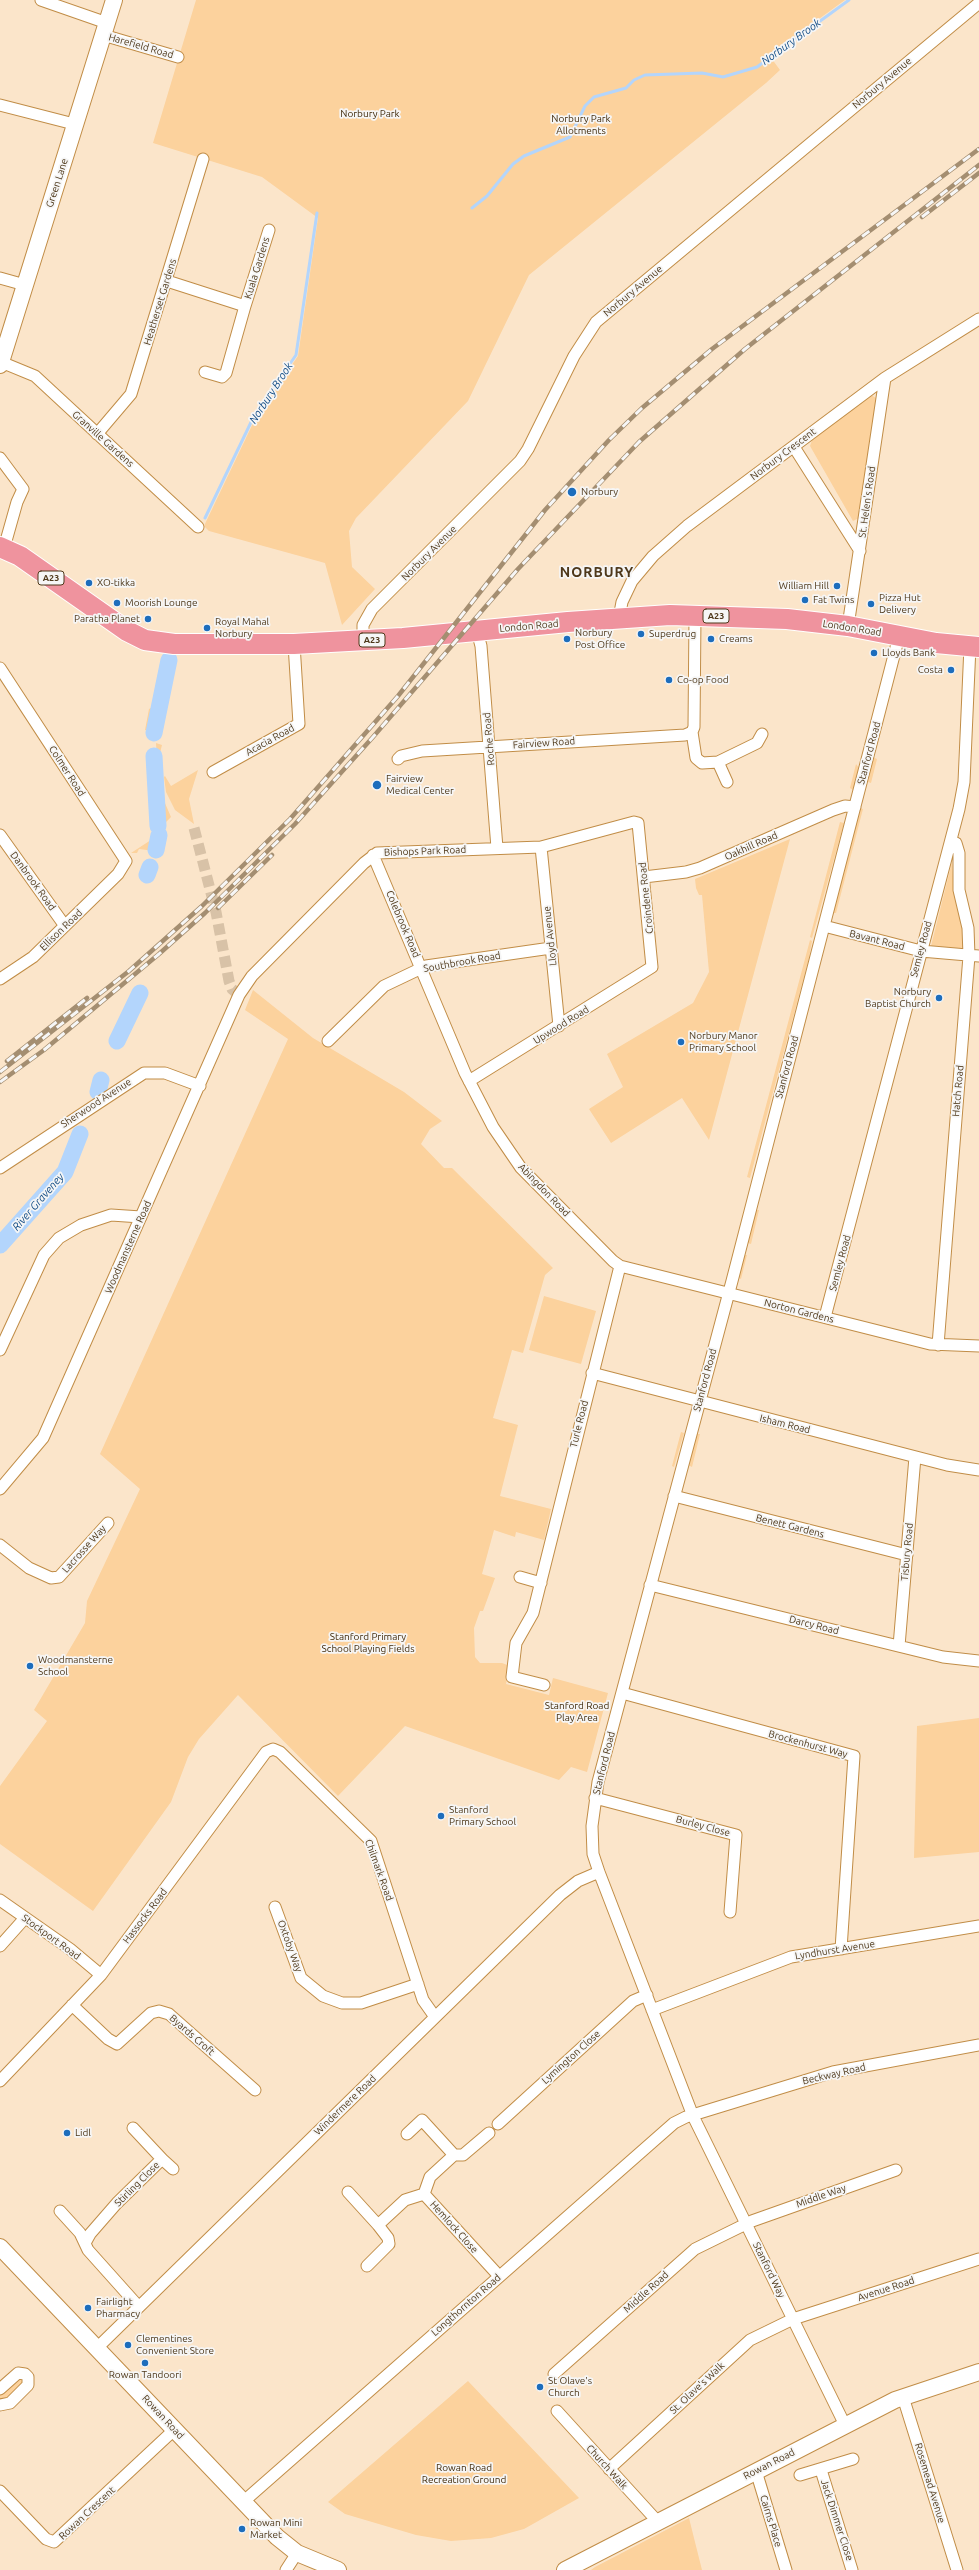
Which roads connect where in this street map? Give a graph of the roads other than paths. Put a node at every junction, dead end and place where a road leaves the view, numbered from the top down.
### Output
1 (41, 0) edge
2 (114, 0) edge
3 (979, 3) edge
4 (105, 29) junction
5 (178, 57) dead end
6 (0, 105) edge
7 (74, 124) junction
8 (203, 159) dead end
9 (269, 230) dead end
10 (0, 278) edge
11 (167, 281) junction
12 (25, 285) junction
13 (245, 306) junction
14 (979, 319) edge
15 (1, 363) edge
16 (205, 372) dead end
17 (885, 378) junction
18 (97, 434) junction
19 (794, 447) junction
20 (0, 458) edge
21 (198, 527) dead end
22 (2, 548) edge
23 (860, 550) junction
24 (695, 616) junction
25 (619, 618) junction
26 (848, 626) junction
27 (477, 631) junction
28 (899, 636) junction
29 (363, 640) junction
30 (294, 644) junction
31 (975, 646) edge
32 (0, 668) edge
33 (692, 732) junction
34 (762, 734) dead end
35 (490, 747) junction
36 (398, 759) dead end
37 (718, 762) junction
38 (213, 772) dead end
39 (727, 782) dead end
40 (855, 807) junction
41 (639, 830) joint
42 (0, 835) edge
43 (950, 841) junction
44 (541, 847) junction
45 (497, 848) junction
46 (373, 855) junction
47 (118, 874) joint
48 (644, 878) junction
49 (65, 926) junction
50 (824, 926) junction
51 (551, 948) junction
52 (921, 950) junction
53 (974, 956) edge
54 (652, 967) joint
55 (421, 968) junction
56 (0, 979) edge
57 (239, 995) joint
58 (559, 1026) junction
59 (328, 1041) dead end
60 (469, 1081) junction
61 (200, 1086) junction
62 (0, 1168) edge
63 (141, 1217) junction
64 (620, 1266) junction
65 (728, 1293) junction
66 (825, 1317) junction
67 (938, 1345) junction
68 (979, 1346) edge
69 (0, 1350) edge
70 (592, 1373) junction
71 (699, 1402) junction
72 (915, 1457) junction
73 (979, 1470) edge
74 (0, 1488) edge
75 (674, 1496) junction
76 (108, 1523) dead end
77 (0, 1545) edge
78 (907, 1555) junction
79 (520, 1577) dead end
80 (541, 1583) junction
81 (650, 1586) junction
82 (899, 1646) junction
83 (979, 1661) edge
84 (544, 1685) dead end
85 (622, 1693) junction
86 (280, 1752) joint
87 (595, 1798) junction
88 (599, 1872) junction
89 (0, 1900) edge
90 (275, 1907) dead end
91 (730, 1912) dead end
92 (25, 1918) junction
93 (979, 1926) edge
94 (0, 1946) edge
95 (841, 1949) junction
96 (101, 1975) junction
97 (418, 1984) junction
98 (647, 1995) junction
99 (72, 2006) junction
100 (652, 2010) junction
101 (435, 2017) junction
102 (979, 2045) edge
103 (0, 2081) edge
104 (255, 2090) dead end
105 (693, 2116) junction
106 (498, 2124) dead end
107 (133, 2128) dead end
108 (488, 2133) dead end
109 (407, 2134) dead end
110 (454, 2156) junction
111 (162, 2159) junction
112 (173, 2169) dead end
113 (896, 2170) dead end
114 (348, 2192) dead end
115 (424, 2194) junction
116 (60, 2211) dead end
117 (746, 2224) junction
118 (378, 2225) junction
119 (85, 2243) junction
120 (0, 2246) edge
121 (979, 2259) edge
122 (367, 2266) dead end
123 (499, 2276) junction
124 (139, 2307) junction
125 (793, 2319) junction
126 (97, 2348) junction
127 (979, 2372) edge
128 (554, 2374) dead end
129 (0, 2389) edge
130 (903, 2397) junction
131 (0, 2405) edge
132 (557, 2411) dead end
133 (845, 2425) junction
134 (174, 2430) junction
135 (853, 2459) dead end
136 (609, 2469) junction
137 (821, 2470) junction
138 (756, 2471) junction
139 (800, 2475) dead end
140 (0, 2491) edge
141 (243, 2502) junction
142 (658, 2522) junction
143 (297, 2553) junction
144 (286, 2570) edge
145 (338, 2570) edge
146 (565, 2570) edge
147 (786, 2570) edge
148 (852, 2570) edge
149 (957, 2570) edge

1 - 4 street, Harefield Road
2 - 4 main road, Green Lane
3 - 29 street, Norbury Avenue
4 - 5 street, Harefield Road
4 - 7 main road, Green Lane
6 - 7 street
7 - 12 main road, Green Lane
8 - 11 street, Heatherset Gardens
9 - 13 street, Kuala Gardens
10 - 12 street
11 - 13 street, Kuala Gardens
11 - 18 street, Heatherset Gardens
12 - 15 main road, Green Lane
13 - 16 street, Kuala Gardens
14 - 17 street, Norbury Crescent
15 - 18 street, Granville Gardens
17 - 19 street, Norbury Crescent
17 - 23 street, St. Helen's Road
18 - 21 street, Granville Gardens
19 - 23 street
19 - 25 street, Norbury Crescent
20 - 22 street
22 - 30 highway, London Road / A23
23 - 26 street, St. Helen's Road
24 - 25 highway, London Road / A23
24 - 26 highway, London Road / A23
24 - 33 street
25 - 27 highway, London Road / A23
26 - 28 highway, London Road / A23
27 - 29 highway, London Road / A23
27 - 35 street, Roche Road
28 - 31 highway, London Road / A23
28 - 40 street, Stanford Road
29 - 30 highway, London Road / A23
30 - 38 street, Acacia Road
31 - 43 street, Semley Road
32 - 47 street, Colmer Road
33 - 35 street, Fairview Road
33 - 37 street
34 - 37 street
35 - 36 street, Fairview Road
35 - 45 street, Roche Road
37 - 39 street
40 - 48 street, Oakhill Road
40 - 50 street, Stanford Road
41 - 44 street, Bishops Park Road
41 - 48 street, Croindene Road
42 - 49 street, Danbrook Road
43 - 52 street, Semley Road
43 - 53 street, Hatch Road
44 - 45 street, Bishops Park Road
44 - 51 street, Lloyd Avenue
45 - 46 street, Bishops Park Road
46 - 55 street, Colebrook Road
46 - 57 street, Bishops Park Road
47 - 49 street, Ellison Road
48 - 54 street, Croindene Road
49 - 56 street, Ellison Road
50 - 52 street, Bavant Road
50 - 65 street, Stanford Road
51 - 55 street, Southbrook Road
51 - 58 street, Lloyd Avenue
52 - 53 street, Bavant Road
52 - 66 street, Semley Road
53 - 67 street, Hatch Road
54 - 58 street, Upwood Road
55 - 59 street, Southbrook Road
55 - 60 street, Colebrook Road
57 - 61 street, Woodmansterne Road
58 - 60 street, Upwood Road
60 - 64 street, Abingdon Road
61 - 62 street, Sherwood Avenue
61 - 63 street, Woodmansterne Road
63 - 69 street
63 - 74 street, Woodmansterne Road
64 - 65 street, Norton Gardens
64 - 70 street, Turle Road
65 - 66 street, Norton Gardens
65 - 71 street, Stanford Road
66 - 67 street, Norton Gardens
67 - 68 street, Norton Gardens
70 - 71 street, Isham Road
70 - 80 street, Turle Road
71 - 72 street, Isham Road
71 - 75 street, Stanford Road
72 - 73 street, Isham Road
72 - 78 street, Tisbury Road
75 - 78 street, Benett Gardens
75 - 81 street, Stanford Road
76 - 77 street, Lacrosse Way
78 - 82 street, Tisbury Road
79 - 80 street
80 - 84 street, Turle Road
81 - 82 street, Darcy Road
81 - 85 street, Stanford Road
82 - 83 street, Darcy Road
85 - 87 street, Stanford Road
85 - 95 street, Brockenhurst Way
86 - 96 street, Hassocks Road
86 - 97 street, Chilmark Road
87 - 88 street, Stanford Road
87 - 91 street, Burley Close
88 - 98 street, Stanford Road
88 - 101 street, Windermere Road
89 - 92 street, Stockport Road
90 - 97 street, Oxtoby Way
92 - 94 street
92 - 96 street, Stockport Road
93 - 95 street, Lyndhurst Avenue
95 - 100 street, Lyndhurst Avenue
96 - 99 street, Hassocks Road
97 - 101 street, Chilmark Road
98 - 100 street, Stanford Road
98 - 106 street, Lymington Close
99 - 103 street, Hassocks Road
99 - 104 street, Byards Croft
100 - 105 street, Stanford Road
101 - 124 street, Windermere Road
102 - 105 street, Beckway Road
105 - 117 street, Stanford Way
105 - 123 street, Longthornton Road
107 - 111 street, Stirling Close
108 - 110 street, Hemlock Close
109 - 110 street
110 - 115 street, Hemlock Close
111 - 112 street
111 - 119 street, Stirling Close
113 - 117 street, Middle Way
114 - 118 street
115 - 118 street
115 - 123 street, Hemlock Close
116 - 119 street
117 - 125 street, Stanford Way
117 - 128 street, Middle Road
118 - 122 street
119 - 124 street
120 - 126 main road, Rowan Road
121 - 125 street, Avenue Road
123 - 141 street, Longthornton Road
124 - 126 street, Windermere Road
125 - 133 street, Stanford Way
125 - 136 street, St. Olave's Walk
126 - 134 main road, Rowan Road
127 - 130 main road, Rowan Road
129 - 131 street
130 - 133 main road, Rowan Road
130 - 149 street, Rosemead Avenue
132 - 136 street, Church Walk
133 - 138 main road, Rowan Road
134 - 140 street, Rowan Crescent
134 - 141 main road, Rowan Road
135 - 137 street, Jack Dimmer Close
136 - 142 street, Church Walk
137 - 139 street, Jack Dimmer Close
137 - 148 street, Jack Dimmer Close
138 - 142 main road, Rowan Road
138 - 147 street, Cairns Place
141 - 143 main road, Rowan Road
142 - 146 main road, Rowan Road
143 - 144 street
143 - 145 main road, Rowan Road

